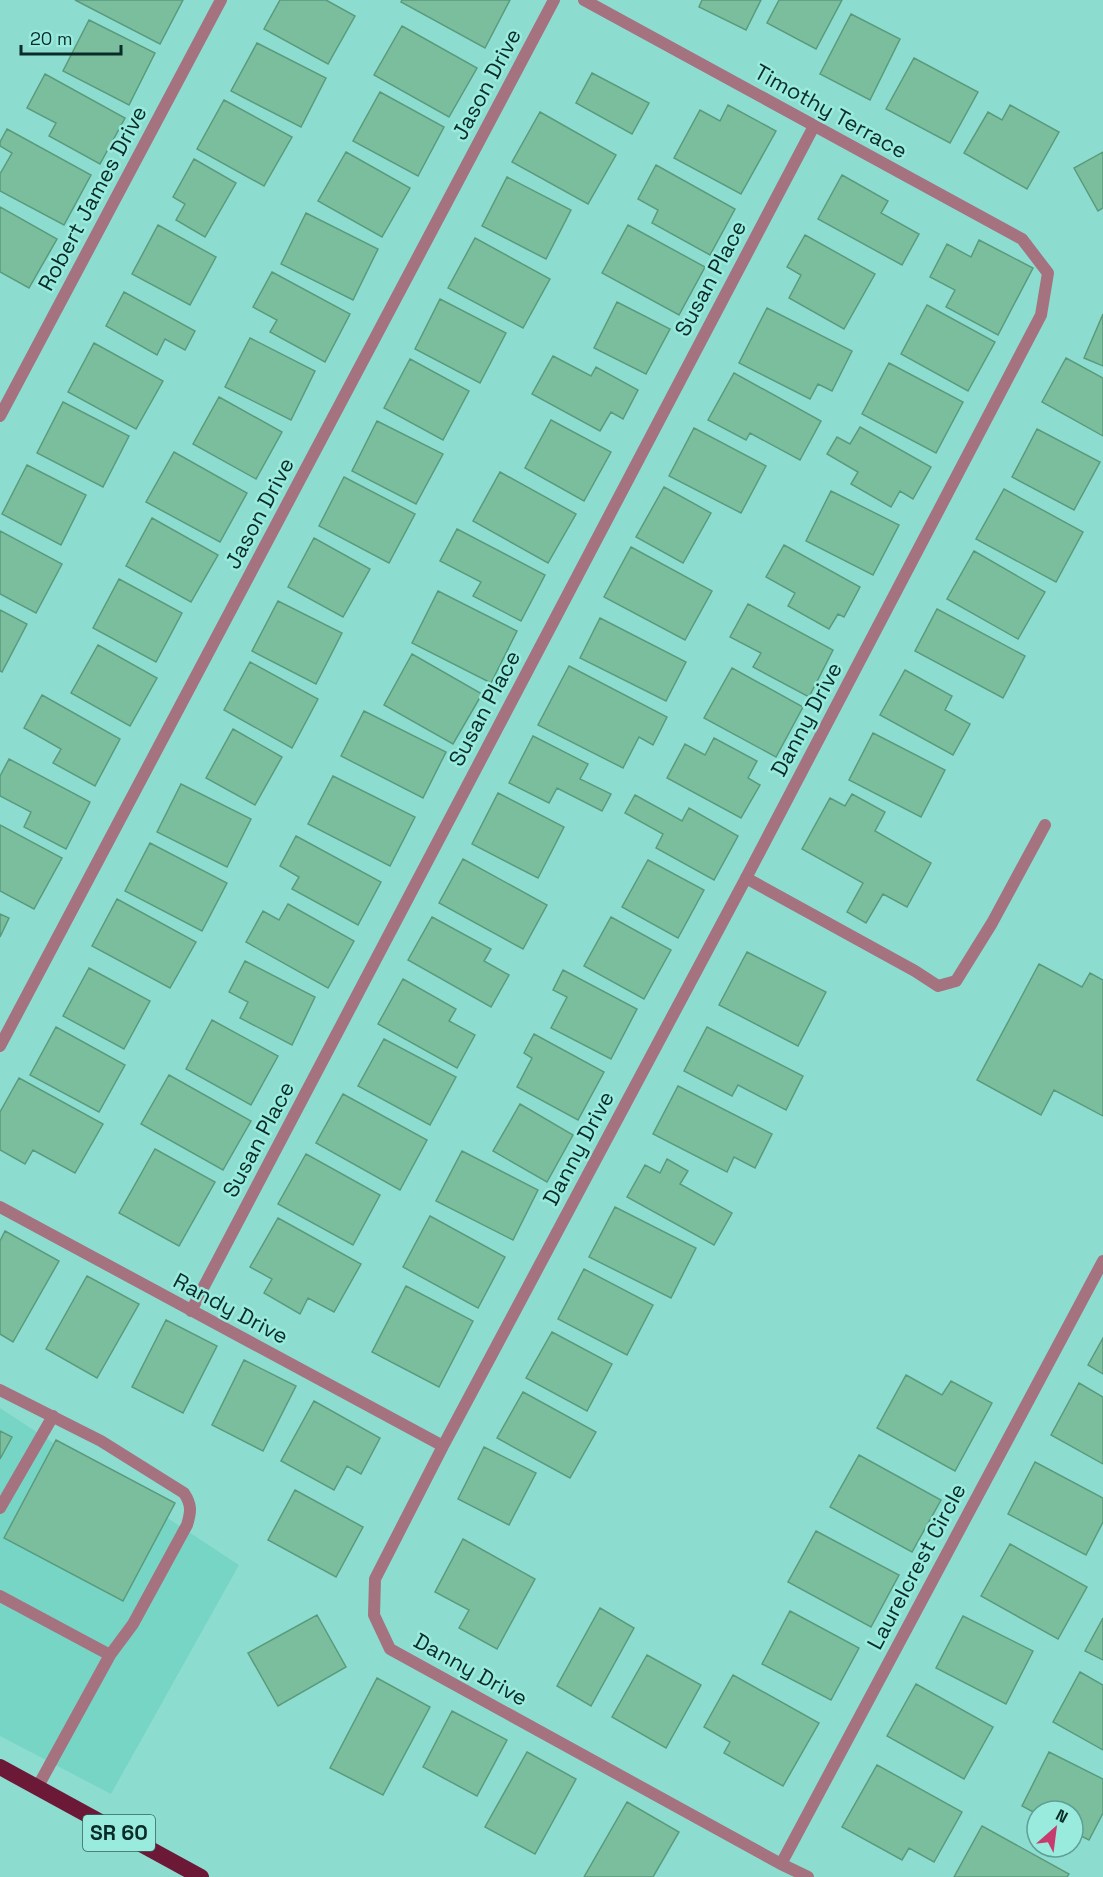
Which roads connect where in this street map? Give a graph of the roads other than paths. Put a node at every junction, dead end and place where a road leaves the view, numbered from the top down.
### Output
1 (221, 0) edge
2 (554, 0) edge
3 (584, 0) edge
4 (814, 126) junction
5 (1048, 273) joint
6 (0, 416) edge
7 (1045, 825) dead end
8 (746, 878) junction
9 (0, 1046) edge
10 (0, 1207) edge
11 (1103, 1261) edge
12 (191, 1311) junction
13 (0, 1390) edge
14 (53, 1416) junction
15 (443, 1446) junction
16 (0, 1508) edge
17 (0, 1596) edge
18 (110, 1655) junction
19 (0, 1767) edge
20 (37, 1788) junction
21 (781, 1863) junction
22 (201, 1877) edge
23 (808, 1877) edge

1 - 6 street, Robert James Drive
2 - 9 street, Jason Drive
3 - 4 street, Timothy Terrace
4 - 5 street, Timothy Terrace
4 - 12 street, Susan Place
5 - 8 street, Danny Drive
7 - 8 street
8 - 15 street, Danny Drive
10 - 12 street, Randy Drive
11 - 21 street, Laurelcrest Circle
12 - 15 street, Randy Drive
13 - 14 street
14 - 16 street
14 - 18 street
15 - 21 street, Danny Drive
17 - 18 street
18 - 20 street
19 - 20 highway, SR 60
20 - 22 highway, SR 60
21 - 23 street

